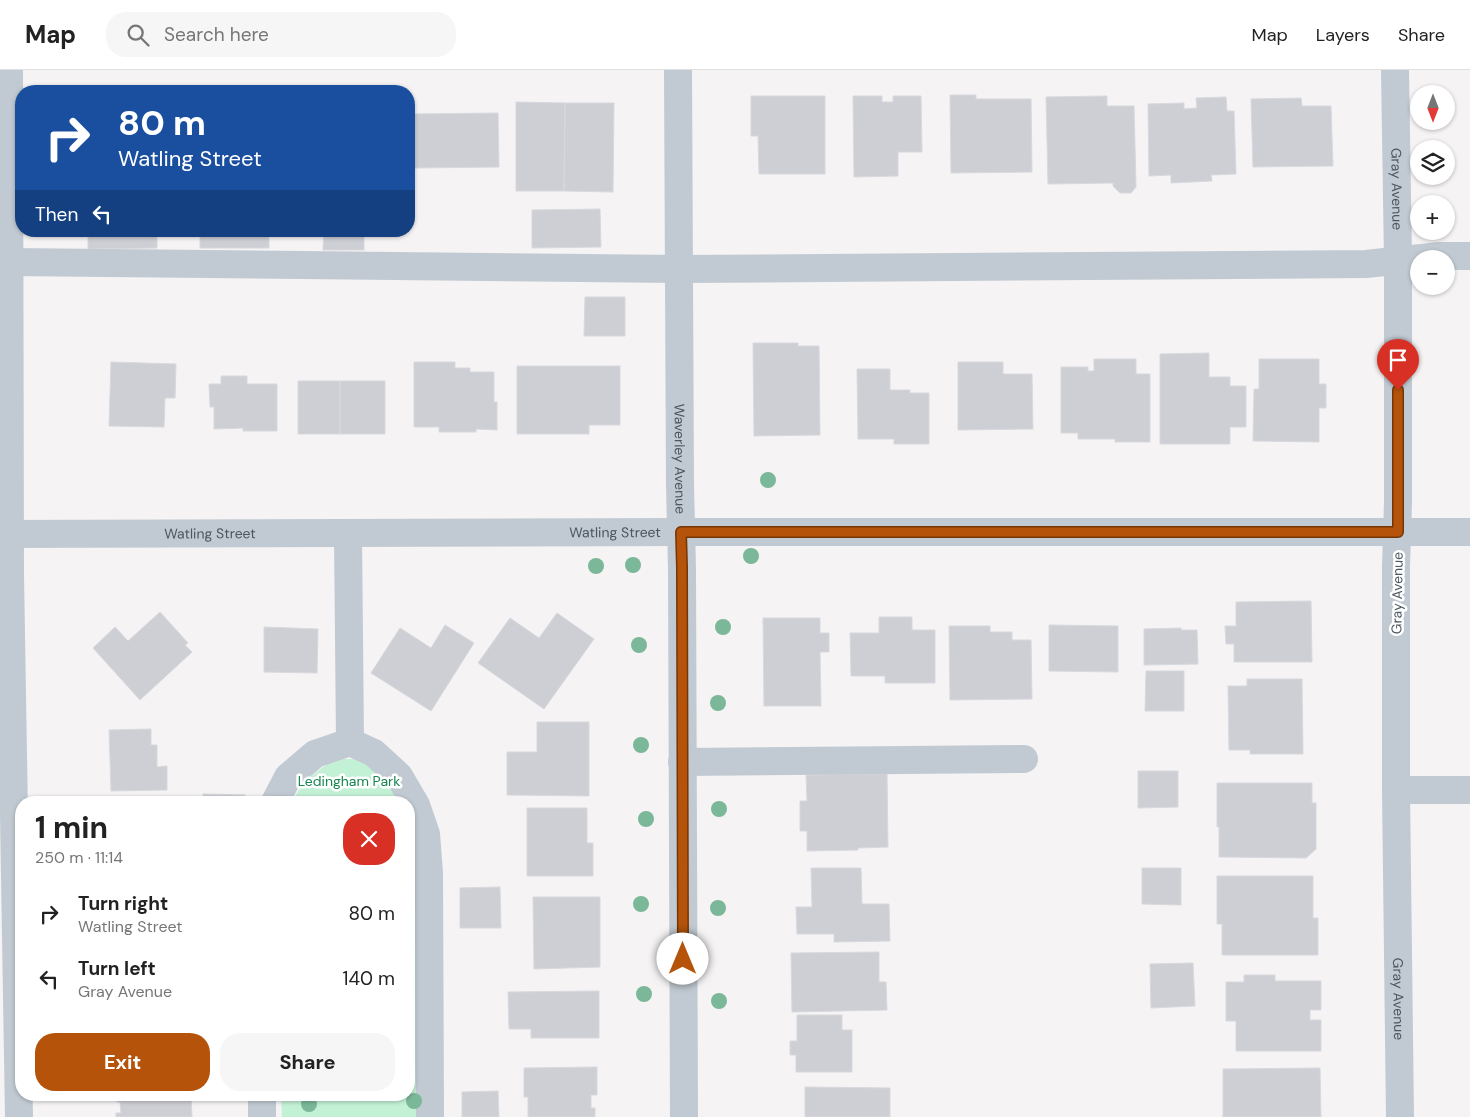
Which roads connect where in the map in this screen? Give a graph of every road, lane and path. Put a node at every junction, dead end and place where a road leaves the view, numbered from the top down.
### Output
1 (9, 70) edge
2 (678, 70) edge
3 (1395, 70) edge
4 (1470, 256) edge
5 (1398, 260) junction
6 (680, 269) junction
7 (6, 274) edge
8 (681, 532) junction
9 (1398, 532) junction
10 (1470, 532) edge
11 (348, 533) junction
12 (5, 534) edge
13 (350, 742) junction
14 (1024, 759) dead end
15 (682, 762) junction
16 (1396, 790) junction
17 (1470, 790) edge
18 (278, 796) edge
19 (411, 796) edge
20 (415, 803) edge
21 (15, 950) edge
22 (19, 1101) edge
23 (262, 1101) edge
24 (19, 1117) edge
25 (262, 1117) edge
26 (430, 1117) edge
27 (684, 1117) edge
28 (1400, 1117) edge

1 - 7 street
2 - 6 street, Waverley Avenue
3 - 5 street, Gray Avenue
4 - 5 street
5 - 6 street
5 - 9 street, Gray Avenue
6 - 7 street
6 - 8 street, Waverley Avenue
7 - 12 street
8 - 9 street, Watling Street
8 - 11 street, Watling Street
8 - 15 street, Waverley Avenue
9 - 10 street, Watling Street
9 - 16 street, Gray Avenue
11 - 12 street, Watling Street
11 - 13 street
12 - 21 street
13 - 18 street
13 - 19 street
14 - 15 street
15 - 27 street, Waverley Avenue
16 - 17 street
16 - 28 street, Gray Avenue
20 - 26 street
22 - 24 street
23 - 25 street

